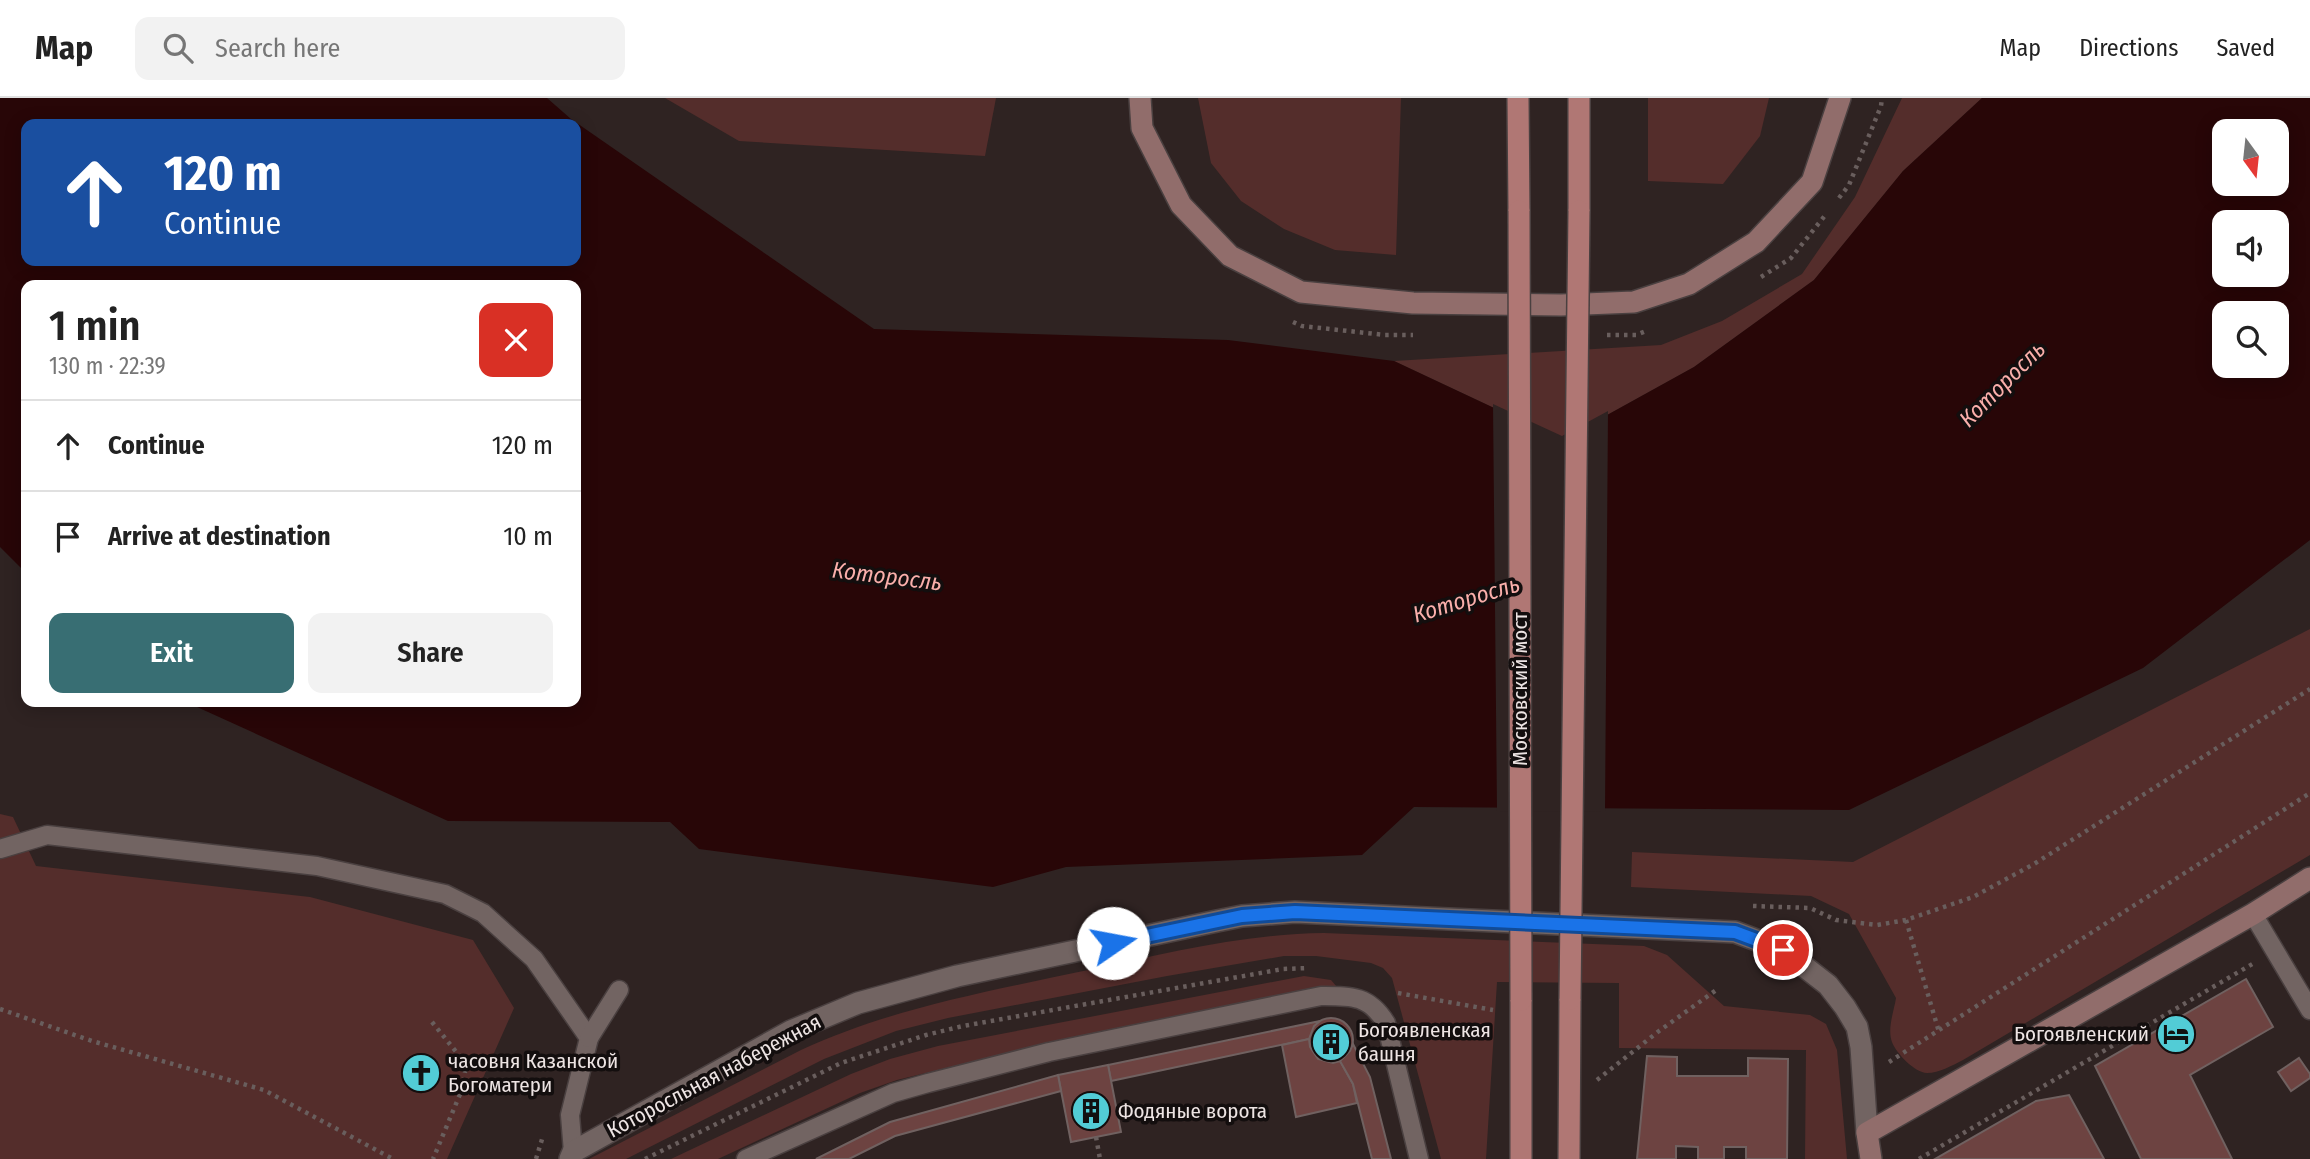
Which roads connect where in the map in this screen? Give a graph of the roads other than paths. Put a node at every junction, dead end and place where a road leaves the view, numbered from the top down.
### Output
1 (1140, 98) edge
2 (1518, 98) edge
3 (1579, 98) edge
4 (1840, 98) edge
5 (0, 849) edge
6 (2310, 878) edge
7 (2253, 914) junction
8 (618, 990) dead end
9 (2310, 1010) edge
10 (589, 1038) junction
11 (1867, 1133) junction
12 (571, 1156) edge
13 (746, 1159) edge
14 (1419, 1159) edge
15 (1521, 1159) edge
16 (1569, 1159) edge
17 (1871, 1159) edge

1 - 4 main road
2 - 15 main road, Московский мост, bridge
3 - 16 main road, bridge
5 - 10 lane
6 - 7 main road
7 - 9 lane
7 - 11 main road
8 - 10 lane
10 - 12 lane
11 - 12 street, Которосльная набережная
11 - 17 main road
13 - 14 lane

